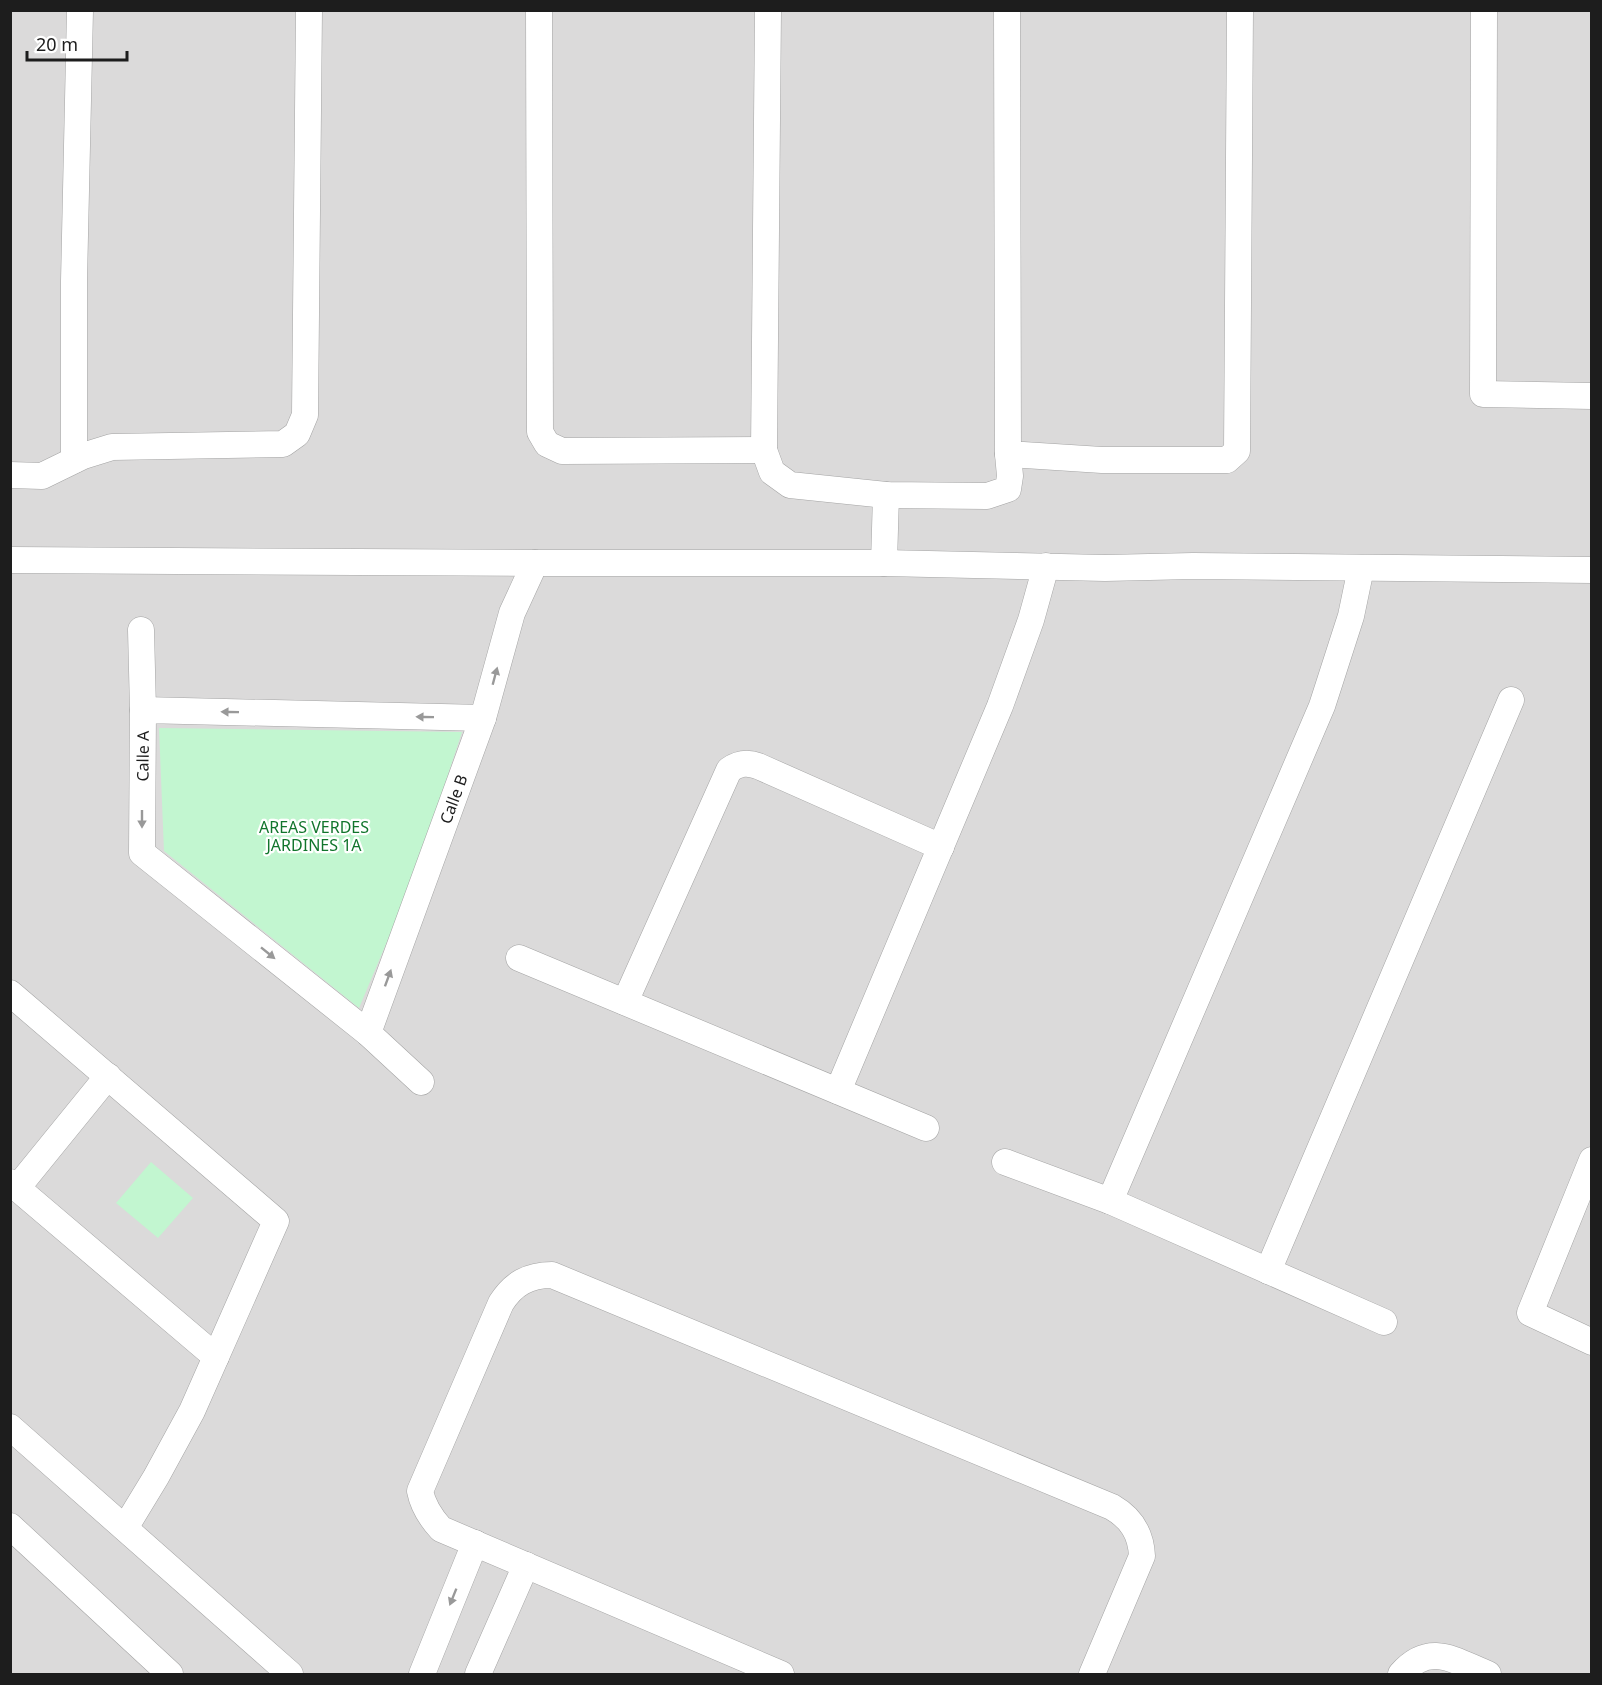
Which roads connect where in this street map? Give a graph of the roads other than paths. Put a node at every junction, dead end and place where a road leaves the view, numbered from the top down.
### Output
1 (80, 10) edge
2 (309, 10) edge
3 (539, 10) edge
4 (768, 10) edge
5 (1007, 10) edge
6 (1240, 10) edge
7 (1484, 10) edge
8 (1592, 396) edge
9 (764, 450) junction
10 (1008, 454) junction
11 (74, 460) junction
12 (10, 475) edge
13 (886, 495) junction
14 (10, 560) edge
15 (535, 563) junction
16 (884, 563) junction
17 (1046, 566) junction
18 (1361, 568) junction
19 (1592, 570) edge
20 (141, 630) dead end
21 (1511, 700) dead end
22 (143, 710) junction
23 (483, 718) junction
24 (941, 847) junction
25 (519, 958) dead end
26 (10, 993) edge
27 (625, 1002) junction
28 (368, 1033) junction
29 (108, 1076) junction
30 (421, 1082) dead end
31 (838, 1091) junction
32 (926, 1128) dead end
33 (1592, 1160) edge
34 (1005, 1162) dead end
35 (14, 1185) edge
36 (1110, 1201) junction
37 (1268, 1271) junction
38 (1384, 1322) dead end
39 (1592, 1342) edge
40 (216, 1357) junction
41 (10, 1427) edge
42 (10, 1526) edge
43 (124, 1528) junction
44 (475, 1543) junction
45 (526, 1565) junction
46 (170, 1674) edge
47 (290, 1674) edge
48 (422, 1674) edge
49 (477, 1674) edge
50 (780, 1674) edge
51 (1092, 1674) edge
52 (1401, 1674) edge
53 (1488, 1674) edge

1 - 11 street
2 - 11 street
3 - 9 street
4 - 9 street
5 - 10 street
6 - 10 street
7 - 8 street
9 - 13 street
10 - 13 street
11 - 12 street
13 - 16 street
14 - 15 street
15 - 16 street
23 -> 15 street, Calle B
16 - 17 street
17 - 18 street
17 - 24 street
18 - 19 street
18 - 36 street
20 - 22 street
21 - 37 street
23 -> 22 street, Calle A
22 -> 28 street, Calle A
28 -> 23 street, Calle B
24 - 27 street
24 - 31 street
25 - 27 street
26 - 29 street
27 - 31 street
28 - 30 street
29 - 35 street
29 - 40 street
31 - 32 street
33 - 39 street
34 - 36 street
35 - 40 street
36 - 37 street
37 - 38 street
40 - 43 street
41 - 43 street
42 - 46 street
43 - 47 street
44 - 45 street
44 -> 48 street
44 - 51 street
45 - 49 street
45 - 50 street
52 - 53 street

